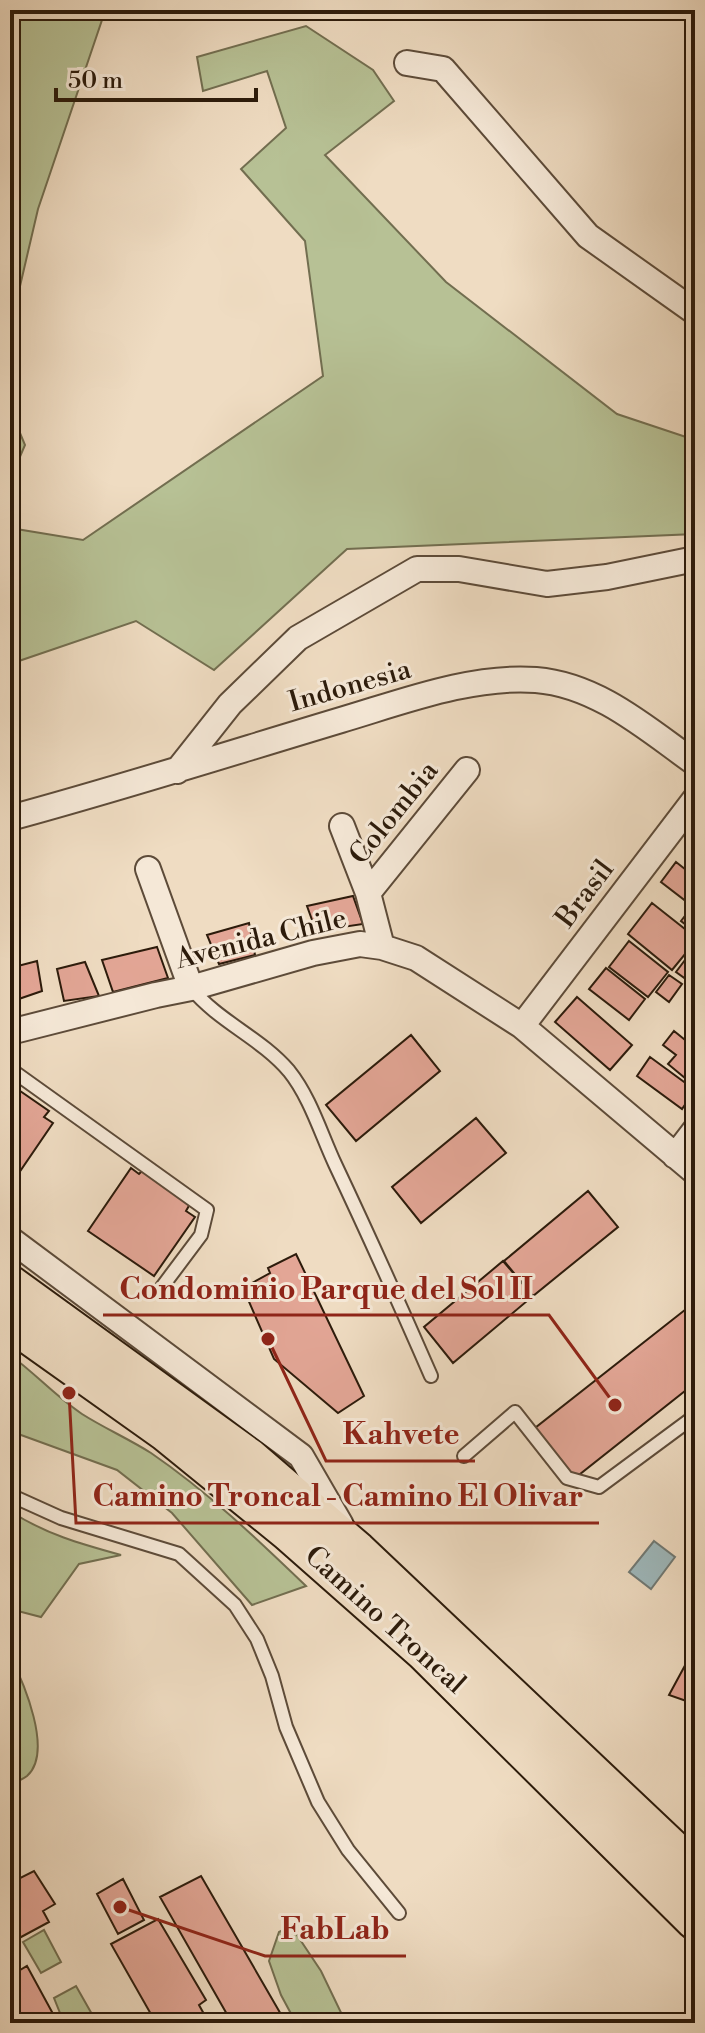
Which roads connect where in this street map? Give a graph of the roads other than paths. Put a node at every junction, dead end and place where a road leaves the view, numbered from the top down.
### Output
1 (407, 63) dead end
2 (695, 312) edge
3 (695, 559) edge
4 (695, 763) edge
5 (467, 770) dead end
6 (177, 771) junction
7 (695, 799) edge
8 (10, 818) edge
9 (342, 826) dead end
10 (148, 869) dead end
11 (368, 893) junction
12 (382, 947) junction
13 (191, 988) junction
14 (522, 1026) junction
15 (10, 1032) edge
16 (10, 1069) edge
17 (695, 1130) edge
18 (675, 1156) junction
19 (695, 1172) edge
20 (10, 1239) edge
21 (10, 1285) edge
22 (159, 1291) dead end
23 (10, 1321) edge
24 (431, 1376) dead end
25 (695, 1416) edge
26 (464, 1456) dead end
27 (10, 1495) edge
28 (357, 1551) junction
29 (695, 1871) edge
30 (399, 1913) dead end
31 (695, 1920) edge

1 - 2 street
3 - 6 street
4 - 6 street, Indonesia
5 - 11 street, Colombia
6 - 8 street, Indonesia
7 - 14 street, Brasil
9 - 11 street
10 - 13 street
11 - 12 street
12 - 13 street, Avenida Chile
12 - 14 street, Avenida Chile
13 - 15 street, Avenida Chile
13 - 24 lane
14 - 18 street, Avenida Chile
16 - 22 lane
17 - 18 street
18 - 19 street, Avenida Chile
20 - 28 street, Camino Troncal
21 - 28 main road, Camino Troncal
23 - 31 main road, Camino Troncal
25 - 26 lane
27 - 30 lane
28 - 29 main road, Camino Troncal

